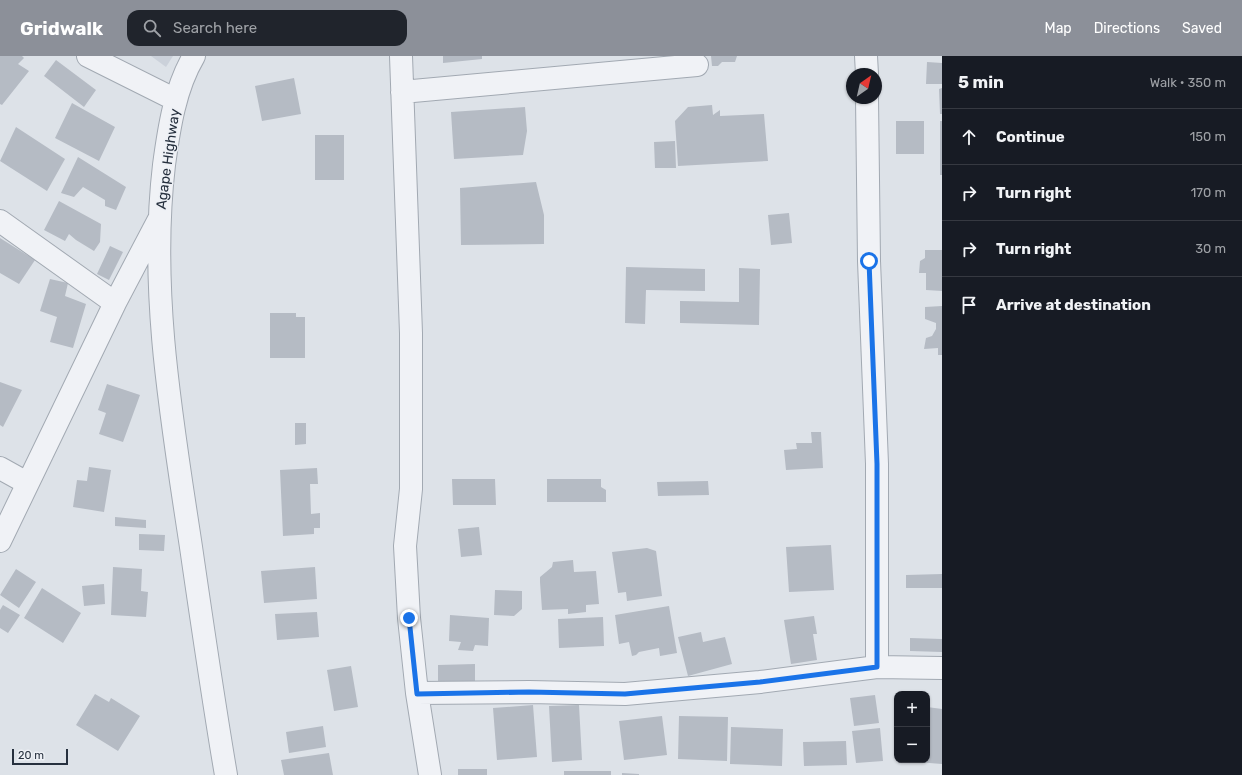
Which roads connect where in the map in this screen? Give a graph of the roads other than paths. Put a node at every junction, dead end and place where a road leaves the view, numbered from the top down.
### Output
1 (88, 56) edge
2 (401, 56) edge
3 (866, 56) edge
4 (189, 59) edge
5 (697, 64) dead end
6 (867, 68) edge
7 (402, 92) junction
8 (176, 100) junction
9 (867, 104) edge
10 (160, 218) junction
11 (0, 221) edge
12 (115, 303) junction
13 (0, 468) edge
14 (27, 483) junction
15 (0, 541) edge
16 (877, 667) junction
17 (942, 668) edge
18 (417, 694) junction
19 (226, 775) edge
20 (430, 775) edge

1 - 8 street
2 - 7 street
3 - 6 street
4 - 8 street, Agape Highway
5 - 7 street
7 - 18 street
8 - 10 street, Agape Highway
9 - 16 street
10 - 12 street
10 - 19 street, Agape Highway
11 - 12 street
12 - 14 street
13 - 14 street
14 - 15 street
16 - 17 street
16 - 18 street
18 - 20 street

